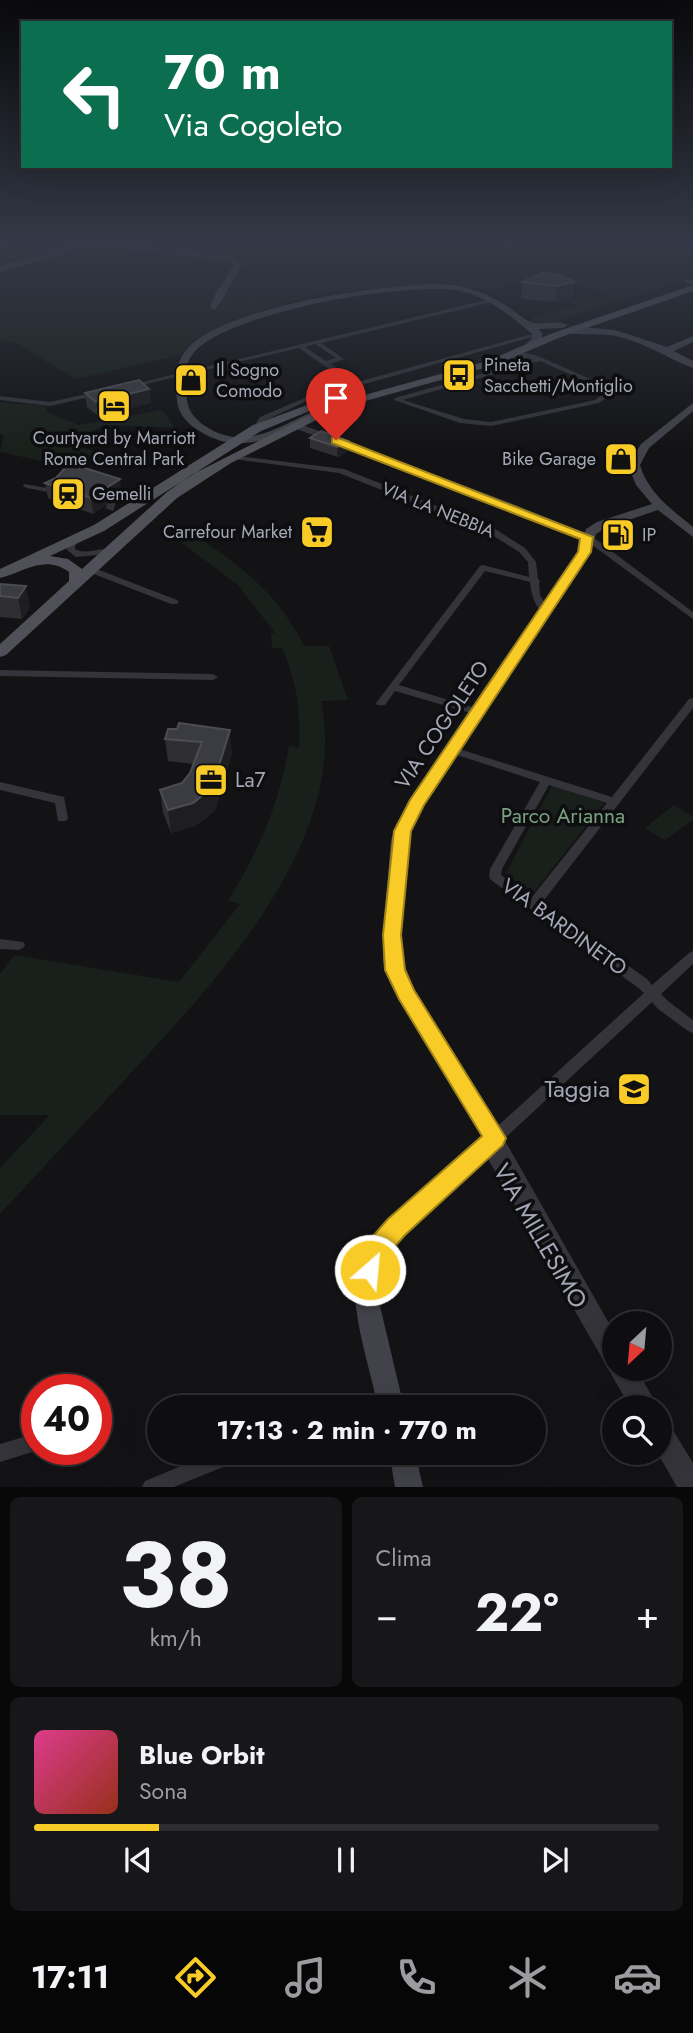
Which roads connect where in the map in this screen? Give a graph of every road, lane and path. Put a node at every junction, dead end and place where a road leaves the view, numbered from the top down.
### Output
1 (447, 311) edge
2 (506, 311) edge
3 (604, 311) edge
4 (624, 311) edge
5 (270, 312) joint
6 (223, 314) joint
7 (575, 320) junction
8 (522, 322) junction
9 (592, 322) junction
10 (563, 328) junction
11 (219, 331) junction
12 (622, 335) junction
13 (531, 339) junction
14 (693, 339) edge
15 (317, 343) junction
16 (301, 347) junction
17 (665, 351) junction
18 (508, 357) junction
19 (540, 359) junction
20 (325, 363) junction
21 (693, 365) edge
22 (179, 376) junction
23 (356, 385) junction
24 (124, 387) edge
25 (404, 388) junction
26 (0, 391) edge
27 (110, 391) edge
28 (0, 398) edge
29 (22, 400) junction
30 (397, 400) junction
31 (335, 406) junction
32 (693, 406) edge
33 (297, 426) junction
34 (257, 428) junction
35 (231, 450) junction
36 (27, 486) dead end
37 (53, 491) edge
38 (660, 505) junction
39 (693, 533) edge
40 (587, 537) junction
41 (72, 542) junction
42 (108, 551) junction
43 (24, 564) junction
44 (89, 569) junction
45 (0, 574) edge
46 (76, 581) junction
47 (536, 581) junction
48 (174, 602) dead end
49 (545, 611) junction
50 (693, 616) edge
51 (0, 652) edge
52 (0, 673) edge
53 (213, 677) dead end
54 (394, 687) junction
55 (693, 701) edge
56 (381, 703) dead end
57 (478, 712) junction
58 (452, 750) junction
59 (546, 780) junction
60 (0, 786) edge
61 (615, 802) junction
62 (62, 818) dead end
63 (533, 905) junction
64 (0, 944) edge
65 (19, 945) dead end
66 (693, 956) edge
67 (653, 995) junction
68 (693, 1027) edge
69 (491, 1142) junction
70 (602, 1328) edge
71 (602, 1341) edge
72 (388, 1395) edge
73 (672, 1445) edge
74 (21, 1447) edge
75 (0, 1453) edge
76 (672, 1461) edge
77 (206, 1465) edge
78 (404, 1465) edge
79 (693, 1480) edge
80 (151, 1487) edge
81 (410, 1487) edge
82 (687, 1487) edge

1 - 15 street
2 - 8 street
3 - 7 main road
4 - 9 main road
5 - 6 street
5 - 11 street
6 - 11 street
7 - 9 street
7 - 10 main road
8 - 10 street
8 - 13 street
9 - 10 main road
9 - 12 street
10 - 12 street
10 - 13 main road
10 - 13 main road
11 - 22 street
12 - 17 street
13 - 18 main road
13 - 23 street
13 - 34 main road
14 - 17 street
15 - 16 street
15 - 20 street
16 - 20 street
16 - 22 street
17 - 21 street
18 - 19 street
18 - 25 main road
19 - 30 street
19 - 30 street
20 - 23 street
22 - 24 street
22 - 35 street
23 - 34 street
25 - 30 street
25 - 31 main road
26 - 29 street
27 - 29 street
28 - 29 street
31 - 33 main road
31 - 35 street
32 - 38 street
33 - 35 main road
33 - 40 street
34 - 35 main road
35 - 41 main road
35 - 42 main road
35 - 47 street, VIA LA NEBBIA
36 - 37 street
38 - 39 street
38 - 40 street
40 - 49 street, VIA COGOLETO
40 - 50 street
41 - 42 street
41 - 43 main road
42 - 44 main road
43 - 45 main road
43 - 46 main road
44 - 46 main road
44 - 48 street
46 - 51 main road
47 - 49 street
47 - 54 street
49 - 57 street, VIA COGOLETO
52 - 53 street
54 - 56 street
54 - 57 street
55 - 61 street
57 - 58 street, VIA COGOLETO
58 - 59 street
58 - 69 street, VIA COGOLETO
59 - 61 street
59 - 63 street, VIA BARDINETO
60 - 62 street
61 - 63 street
63 - 67 street, VIA BARDINETO
64 - 65 street
66 - 67 street
67 - 68 street, VIA BARDINETO
67 - 69 street
69 - 70 street, VIA MILLESIMO
69 - 71 street, VIA MILLESIMO
69 - 72 street
73 - 79 street
74 - 75 street
76 - 82 street
77 - 80 street
78 - 81 street

